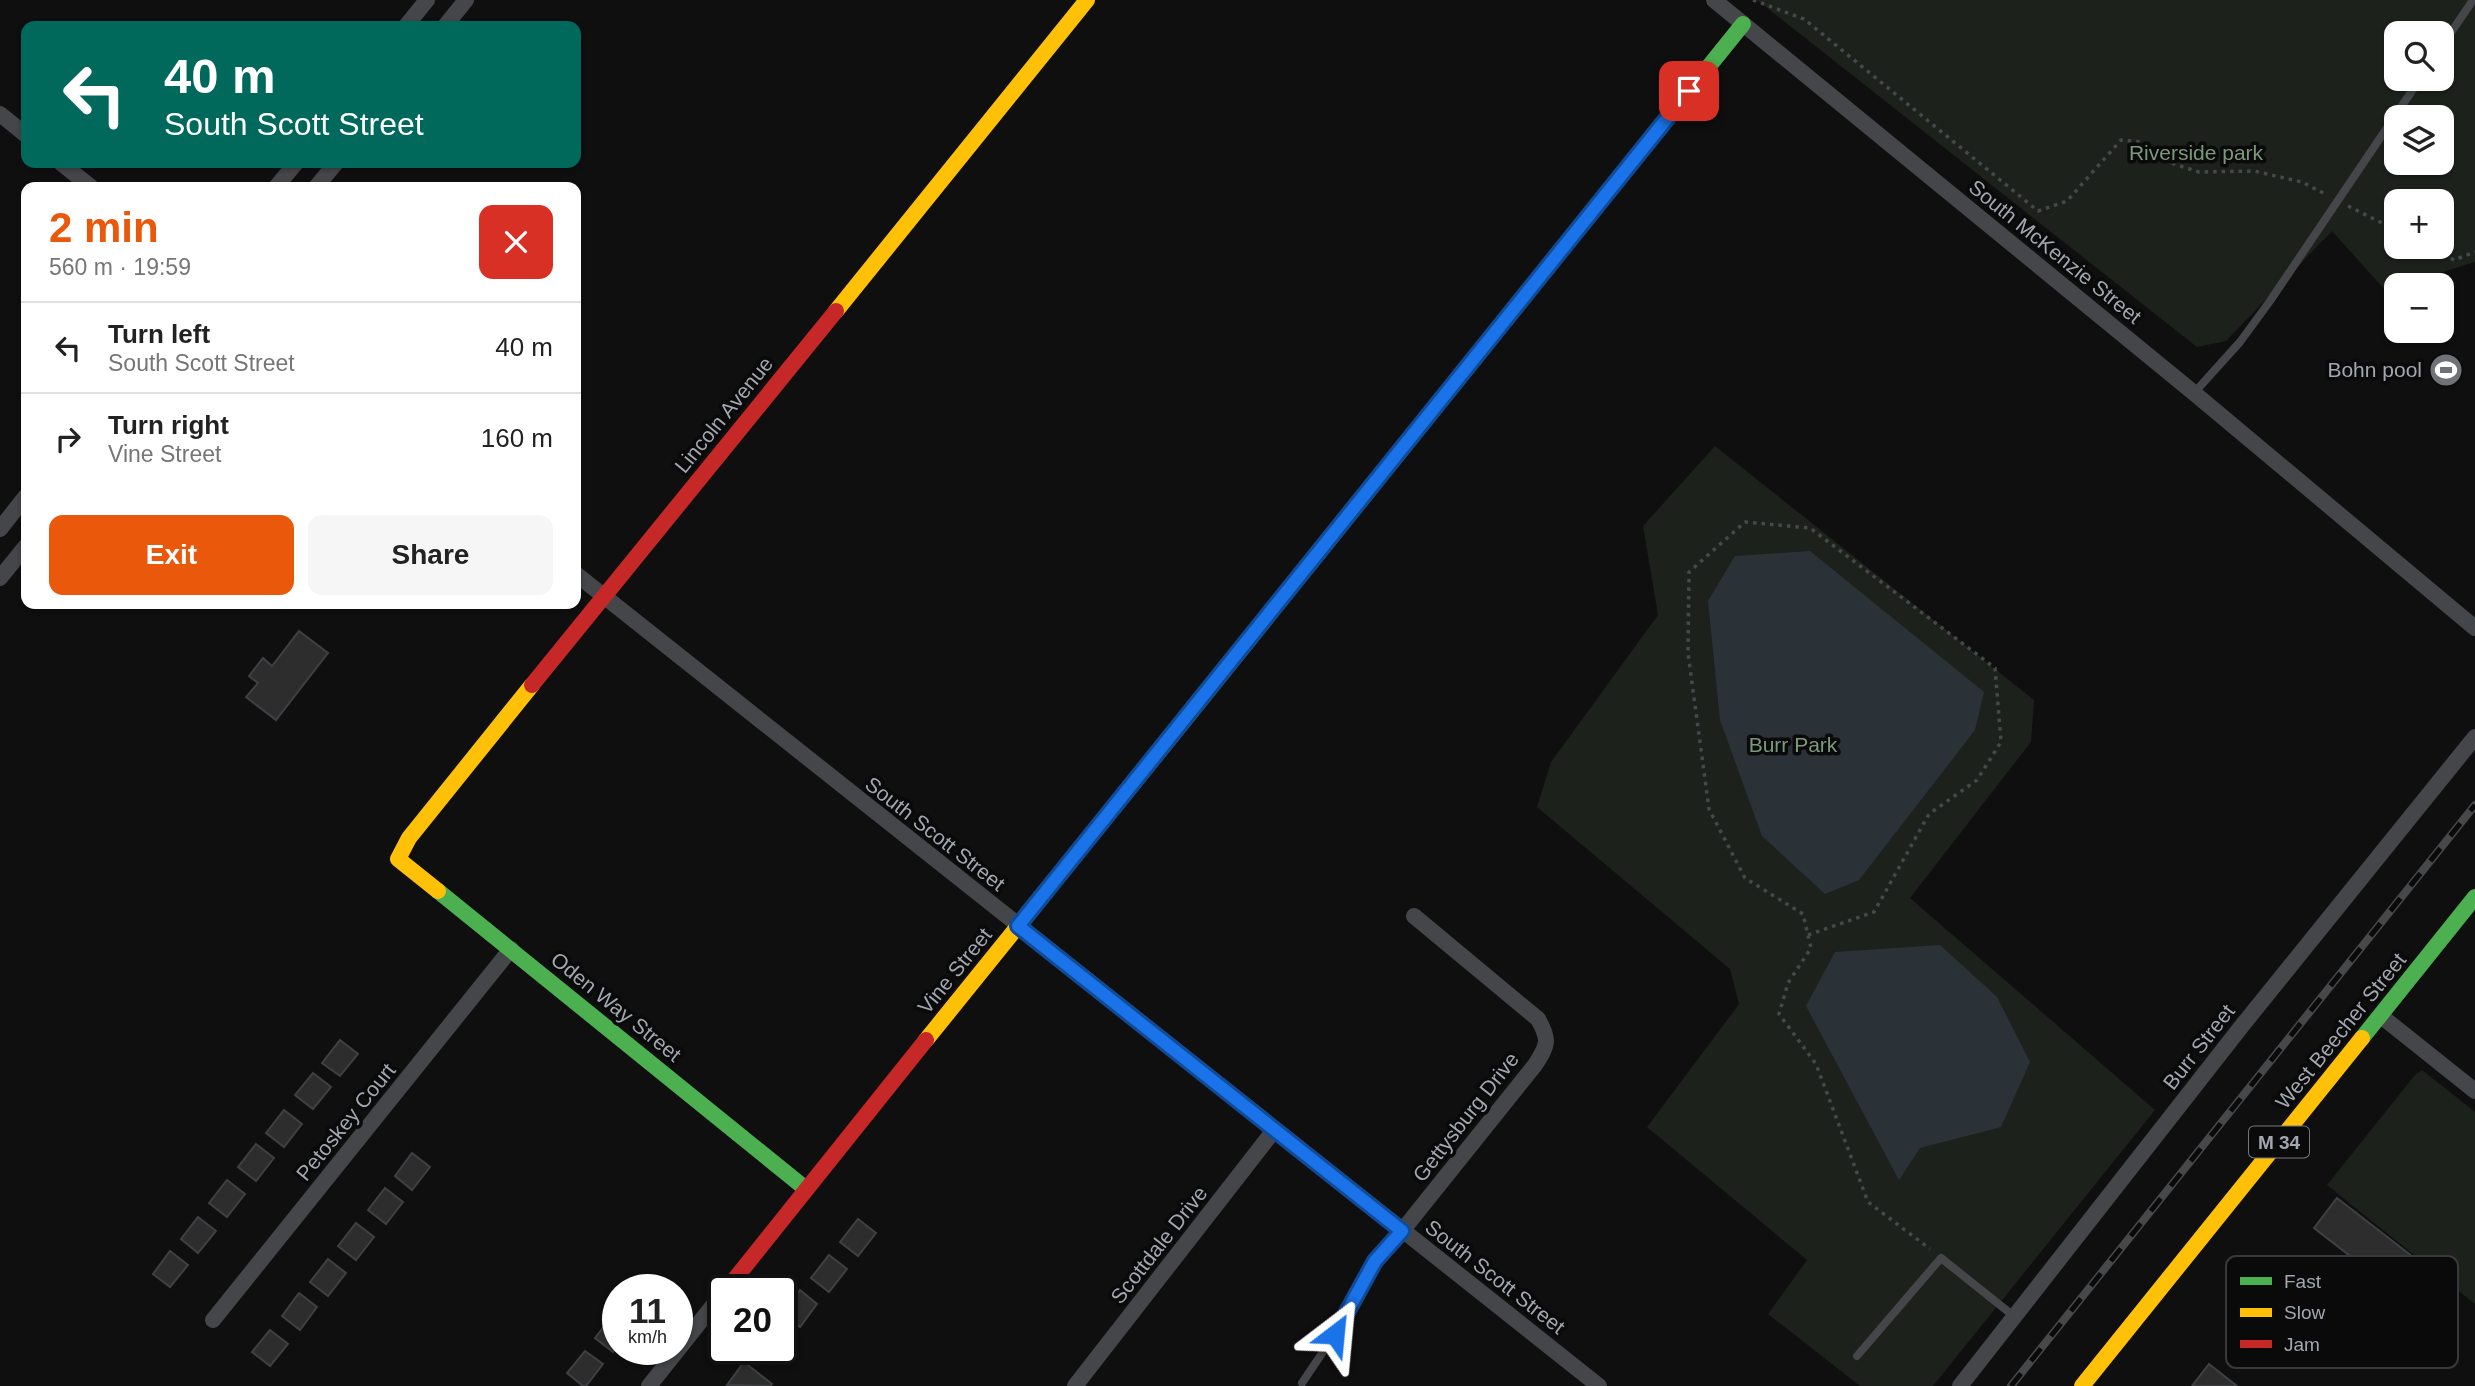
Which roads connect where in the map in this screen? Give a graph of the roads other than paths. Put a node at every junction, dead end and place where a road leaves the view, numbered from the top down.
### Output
1 (427, 0) edge
2 (466, 0) edge
3 (1087, 0) edge
4 (1714, 0) edge
5 (2473, 0) edge
6 (410, 21) edge
7 (449, 21) edge
8 (1743, 24) junction
9 (2454, 28) edge
10 (2412, 91) edge
11 (0, 114) edge
12 (21, 131) edge
13 (67, 168) edge
14 (292, 168) edge
15 (332, 168) edge
16 (85, 182) edge
17 (280, 182) edge
18 (320, 182) edge
19 (2194, 393) junction
20 (21, 502) edge
21 (0, 529) edge
22 (21, 552) edge
23 (0, 578) edge
24 (581, 578) edge
25 (604, 597) junction
26 (2475, 628) edge
27 (2475, 737) edge
28 (398, 859) joint
29 (2475, 897) edge
30 (1414, 916) dead end
31 (1018, 926) junction
32 (511, 949) junction
33 (2381, 1016) junction
34 (2475, 1091) edge
35 (1275, 1129) junction
36 (806, 1189) junction
37 (1402, 1231) junction
38 (738, 1274) edge
39 (707, 1313) edge
40 (2015, 1317) junction
41 (213, 1320) dead end
42 (1857, 1356) dead end
43 (1302, 1383) dead end
44 (1591, 1384) edge
45 (649, 1386) edge
46 (1075, 1386) edge
47 (1959, 1386) edge
48 (2082, 1386) edge

1 - 6 street
2 - 7 street
3 - 25 street, Lincoln Avenue
4 - 8 street, South McKenzie Street
5 - 9 lane
8 - 19 street, South McKenzie Street
8 - 31 street, Vine Street
10 - 19 lane
11 - 12 street
13 - 16 street
14 - 17 street
15 - 18 street
19 - 26 street, South McKenzie Street
20 - 21 street
22 - 23 street
24 - 25 street, South Scott Street
25 - 28 street, Lincoln Avenue
25 - 31 street, South Scott Street
27 - 40 street, Burr Street
28 - 32 street, Oden Way Street
29 - 33 street, West Beecher Street / M 34
30 - 37 street, Gettysburg Drive
31 - 35 street, South Scott Street
31 - 36 street, Vine Street
32 - 36 street, Oden Way Street
32 - 41 street, Petoskey Court
33 - 34 street
33 - 48 street, West Beecher Street / M 34
35 - 37 street, South Scott Street
35 - 46 street, Scottdale Drive
36 - 38 street, Vine Street
37 - 43 lane
37 - 44 street, South Scott Street
39 - 45 street, Vine Street
40 - 42 lane
40 - 47 street, Burr Street

